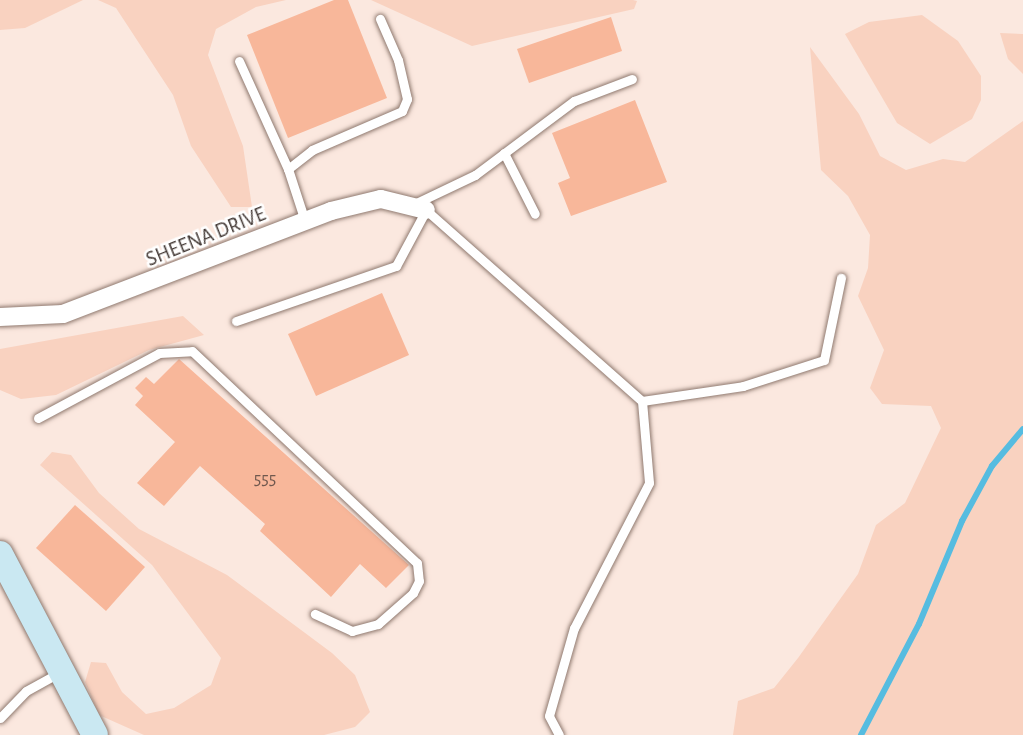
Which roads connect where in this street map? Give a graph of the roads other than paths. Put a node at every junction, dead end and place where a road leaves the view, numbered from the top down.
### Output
1 (380, 19) dead end
2 (239, 61) dead end
3 (632, 79) dead end
4 (504, 153) junction
5 (288, 169) junction
6 (419, 208) junction
7 (535, 214) dead end
8 (305, 221) junction
9 (841, 278) dead end
10 (0, 317) edge
11 (236, 321) dead end
12 (642, 401) junction
13 (38, 418) dead end
14 (0, 554) edge
15 (315, 614) dead end
16 (58, 673) junction
17 (0, 718) edge
18 (95, 735) edge
19 (559, 735) edge

1 - 5 lane
2 - 5 lane
3 - 4 lane
4 - 6 lane
4 - 7 lane
5 - 8 lane
6 - 8 street, SHEENA DRIVE
6 - 11 lane
6 - 12 lane
8 - 10 street, SHEENA DRIVE
9 - 12 lane
12 - 19 lane
13 - 15 lane
14 - 16 street
16 - 17 lane
16 - 18 street

